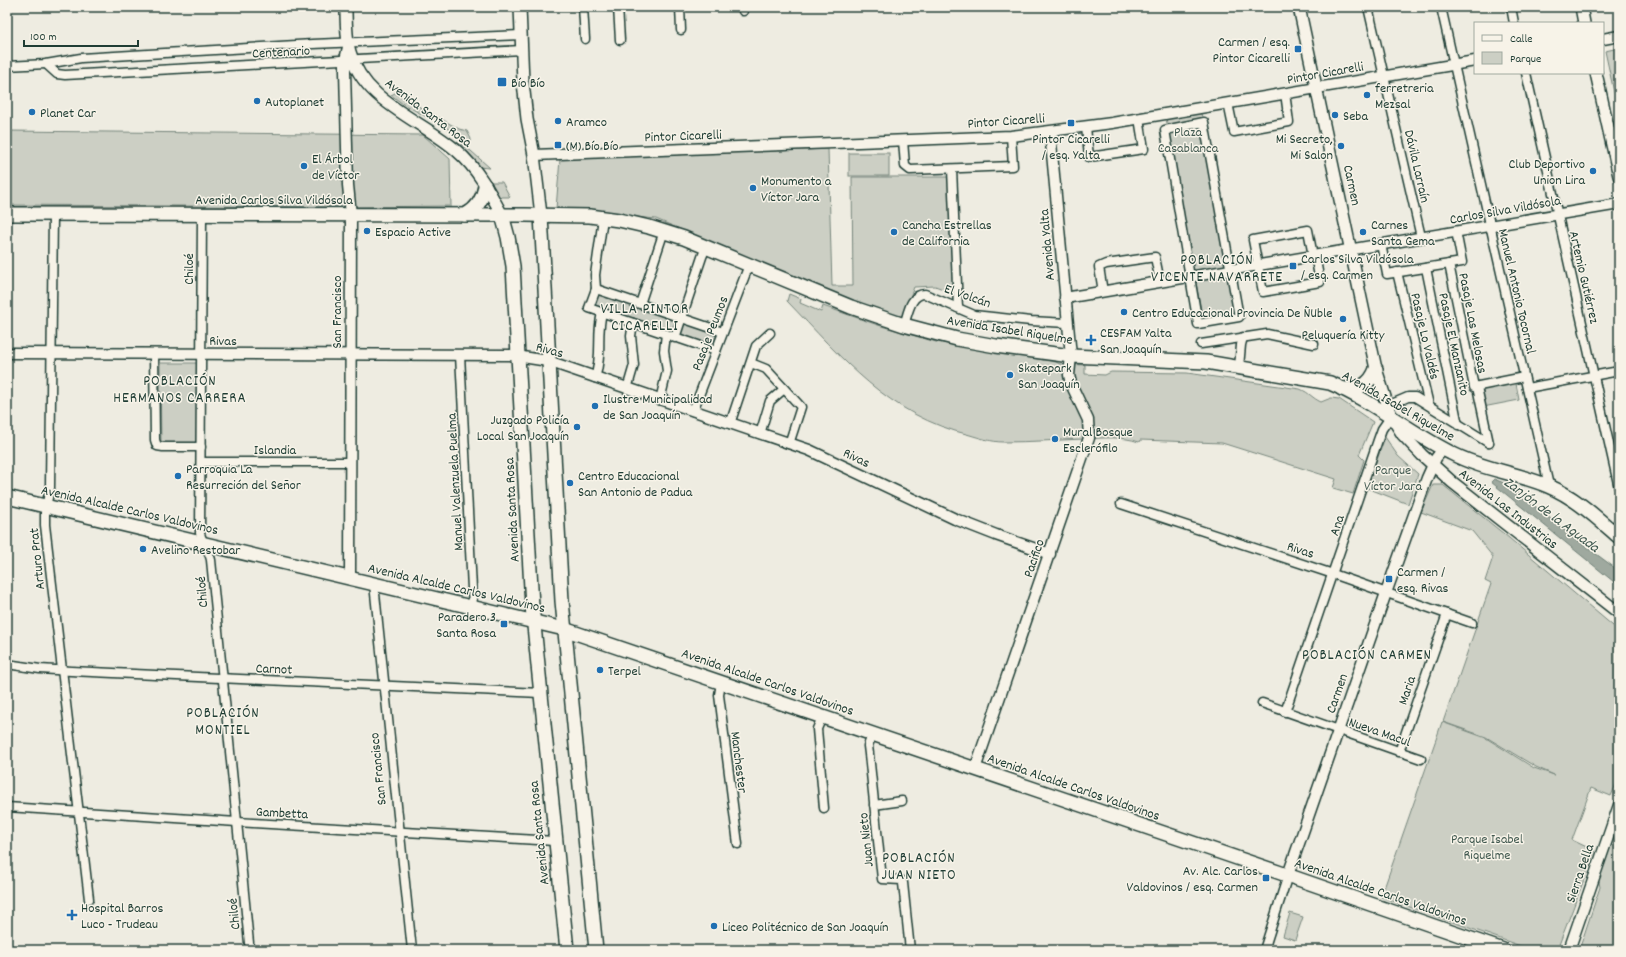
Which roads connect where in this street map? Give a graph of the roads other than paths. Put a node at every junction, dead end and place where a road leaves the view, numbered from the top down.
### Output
1 (346, 7) edge
2 (520, 7) edge
3 (583, 7) edge
4 (618, 7) edge
5 (680, 7) edge
6 (1299, 7) edge
7 (1368, 7) edge
8 (1441, 7) edge
9 (1511, 7) edge
10 (1581, 7) edge
11 (1514, 22) edge
12 (1584, 22) edge
13 (681, 30) dead end
14 (521, 35) junction
15 (1619, 36) edge
16 (585, 39) dead end
17 (1604, 39) edge
18 (620, 40) dead end
19 (348, 45) junction
20 (522, 50) junction
21 (349, 60) junction
22 (1474, 61) edge
23 (46, 64) junction
24 (1454, 64) junction
25 (7, 66) edge
26 (1526, 74) edge
27 (1596, 74) edge
28 (1384, 76) junction
29 (1316, 88) junction
30 (1284, 93) junction
31 (1228, 103) junction
32 (1139, 118) junction
33 (1086, 127) junction
34 (1050, 132) junction
35 (1011, 136) junction
36 (902, 140) junction
37 (534, 155) junction
38 (952, 169) junction
39 (1619, 176) edge
40 (485, 186) junction
41 (1619, 204) edge
42 (7, 214) edge
43 (53, 214) junction
44 (1557, 214) junction
45 (202, 215) junction
46 (351, 215) junction
47 (465, 215) junction
48 (502, 215) junction
49 (525, 215) junction
50 (541, 215) junction
51 (603, 218) junction
52 (1491, 226) junction
53 (664, 231) junction
54 (1456, 231) junction
55 (508, 237) junction
56 (1421, 237) junction
57 (1381, 244) junction
58 (706, 247) junction
59 (1351, 249) junction
60 (1314, 256) junction
61 (1449, 264) junction
62 (749, 265) junction
63 (1258, 265) junction
64 (1426, 268) junction
65 (1230, 270) junction
66 (1398, 272) junction
67 (1190, 277) junction
68 (1160, 282) junction
69 (596, 289) junction
70 (1103, 292) junction
71 (1065, 298) junction
72 (640, 304) junction
73 (958, 308) junction
74 (602, 313) junction
75 (682, 318) junction
76 (633, 323) junction
77 (1067, 323) junction
78 (904, 325) junction
79 (723, 332) junction
80 (770, 333) dead end
81 (666, 334) junction
82 (1243, 337) junction
83 (675, 338) junction
84 (1201, 344) dead end
85 (1314, 344) dead end
86 (716, 351) junction
87 (7, 353) edge
88 (51, 353) junction
89 (154, 354) junction
90 (201, 354) junction
91 (350, 355) junction
92 (460, 356) junction
93 (519, 356) junction
94 (1071, 356) junction
95 (548, 361) junction
96 (751, 363) junction
97 (1239, 367) junction
98 (1376, 369) junction
99 (1619, 371) edge
100 (1594, 376) junction
101 (1524, 377) junction
102 (595, 378) junction
103 (1476, 387) junction
104 (784, 388) junction
105 (1342, 388) junction
106 (1527, 388) junction
107 (627, 389) junction
108 (660, 400) junction
109 (1429, 405) junction
110 (693, 411) junction
111 (1389, 411) junction
112 (730, 424) junction
113 (1458, 425) junction
114 (760, 434) junction
115 (789, 444) junction
116 (201, 448) junction
117 (1443, 449) junction
118 (201, 462) junction
119 (350, 462) junction
120 (1432, 466) junction
121 (1549, 486) junction
122 (1619, 488) edge
123 (7, 497) edge
124 (1121, 504) dead end
125 (46, 506) junction
126 (1617, 530) edge
127 (204, 543) junction
128 (1050, 554) junction
129 (1333, 574) junction
130 (350, 578) junction
131 (374, 584) junction
132 (1386, 593) junction
133 (473, 608) junction
134 (1619, 613) edge
135 (1447, 614) junction
136 (533, 622) junction
137 (1472, 623) dead end
138 (564, 629) junction
139 (7, 664) edge
140 (62, 671) junction
141 (222, 679) junction
142 (721, 683) junction
143 (384, 686) junction
144 (540, 693) junction
145 (1262, 703) dead end
146 (1285, 712) junction
147 (822, 717) junction
148 (1339, 730) junction
149 (872, 734) junction
150 (1399, 752) junction
151 (1421, 759) dead end
152 (975, 769) junction
153 (902, 801) dead end
154 (874, 805) junction
155 (1619, 805) edge
156 (7, 807) edge
157 (824, 808) dead end
158 (79, 812) junction
159 (237, 822) junction
160 (399, 831) junction
161 (555, 841) junction
162 (738, 844) dead end
163 (1288, 875) junction
164 (89, 899) dead end
165 (249, 943) dead end
166 (412, 950) edge
167 (567, 950) edge
168 (596, 950) edge
169 (910, 950) edge
170 (1264, 950) edge
171 (1503, 950) edge
172 (1568, 950) edge

1 - 19 main road, San Francisco
2 - 14 main road
3 - 16 street
4 - 18 street
5 - 13 street
6 - 29 main road, Carmen
7 - 28 street, Dávila Larraín
8 - 24 street, Manuel Antonio Tocornal
9 - 11 street
10 - 12 main road
14 - 19 street, Centenario
14 - 20 main road
15 - 17 street
19 - 21 main road, San Francisco
19 - 23 street, Centenario
20 - 21 street, Centenario
20 - 37 main road
21 - 23 street, Centenario
21 - 40 main road, Avenida Santa Rosa
21 - 46 street, San Francisco
22 - 24 street, Pintor Cicarelli
23 - 25 street, Centenario
24 - 28 street, Pintor Cicarelli
24 - 52 street, Manuel Antonio Tocornal
26 - 44 street, Artemio Gutiérrez
27 - 39 main road
28 - 29 street, Pintor Cicarelli
28 - 56 street, Dávila Larraín
29 - 30 street, Pintor Cicarelli
29 - 59 main road, Carmen
30 - 31 street, Pintor Cicarelli
30 - 31 street
31 - 32 street, Pintor Cicarelli
32 - 33 street, Pintor Cicarelli
32 - 33 street
33 - 34 street, Pintor Cicarelli
34 - 35 street, Pintor Cicarelli
34 - 71 street, Avenida Yalta
35 - 36 street, Pintor Cicarelli
35 - 38 street
36 - 37 street, Pintor Cicarelli
36 - 38 street
37 - 50 main road
38 - 73 street
40 - 47 main road
40 - 48 main road, Avenida Santa Rosa
41 - 44 street, Carlos Silva Vildósola
42 - 43 main road, Avenida Carlos Silva Vildósola
43 - 45 main road, Avenida Carlos Silva Vildósola
43 - 88 street, Arturo Prat
44 - 52 street, Carlos Silva Vildósola
44 - 100 street, Artemio Gutiérrez
45 - 46 main road, Avenida Carlos Silva Vildósola
45 - 90 street, Chiloé
46 - 47 main road, Avenida Carlos Silva Vildósola
46 - 91 street, San Francisco
47 - 48 main road, Avenida Carlos Silva Vildósola
48 - 49 main road, Avenida Carlos Silva Vildósola
48 - 55 main road, Avenida Santa Rosa
49 - 50 main road, Avenida Carlos Silva Vildósola
49 - 55 main road
50 - 51 main road, Avenida Isabel Riquelme
50 - 95 main road
51 - 53 main road, Avenida Isabel Riquelme
51 - 69 street
52 - 54 street, Carlos Silva Vildósola
52 - 101 street, Manuel Antonio Tocornal
53 - 58 main road, Avenida Isabel Riquelme
53 - 72 street
54 - 56 street, Carlos Silva Vildósola
54 - 61 street
55 - 93 main road, Avenida Santa Rosa
56 - 57 street, Carlos Silva Vildósola
57 - 59 street, Carlos Silva Vildósola
57 - 66 street
58 - 62 main road, Avenida Isabel Riquelme
58 - 75 street
59 - 60 street, Carlos Silva Vildósola
59 - 98 main road, Carmen
60 - 63 street, Carlos Silva Vildósola
60 - 63 street
60 - 63 street
61 - 64 street
61 - 103 street, Pasaje Las Melosas
62 - 78 main road, Avenida Isabel Riquelme
62 - 79 street, Pasaje Peumos
63 - 65 street, Carlos Silva Vildósola
64 - 66 street
64 - 113 street, Pasaje El Manzanito
65 - 67 street, Carlos Silva Vildósola
65 - 67 street
65 - 67 street
66 - 109 street, Pasaje Lo Valdés
67 - 68 street, Carlos Silva Vildósola
68 - 70 street, Carlos Silva Vildósola
68 - 70 street
69 - 72 street
69 - 74 street
70 - 71 street, Carlos Silva Vildósola
71 - 77 street, Avenida Yalta
72 - 75 street
73 - 77 street, El Volcán
73 - 78 street, El Volcán
74 - 76 street
74 - 102 street
75 - 79 street
75 - 83 street
76 - 81 street
76 - 107 street
77 - 94 street, Avenida Yalta
78 - 94 main road, Avenida Isabel Riquelme
79 - 86 street, Pasaje Peumos
80 - 96 street
81 - 83 street
81 - 108 street
82 - 84 street
82 - 85 street
82 - 97 street
83 - 86 street
86 - 110 street, Pasaje Peumos
87 - 88 street, Rivas
88 - 89 street, Rivas
88 - 125 street, Arturo Prat
89 - 90 street, Rivas
89 - 116 street
90 - 91 street, Rivas
90 - 116 street, Chiloé
91 - 92 street, Rivas
91 - 119 street, San Francisco
92 - 93 street, Rivas
92 - 133 street, Manuel Valenzuela Puelma
93 - 95 street, Rivas
93 - 136 main road, Avenida Santa Rosa
94 - 97 main road, Avenida Isabel Riquelme
94 - 128 street, Pacifico
95 - 102 street, Rivas
95 - 138 main road
96 - 104 street
96 - 112 street
97 - 105 main road, Avenida Isabel Riquelme
98 - 105 main road
98 - 111 main road, Carmen
99 - 100 street
100 - 106 street
100 - 122 street, Artemio Gutiérrez
101 - 103 street
101 - 106 street, Manuel Antonio Tocornal
102 - 107 street, Rivas
103 - 113 street, Pasaje Las Melosas
104 - 114 street
104 - 115 street
105 - 111 main road, Avenida Isabel Riquelme
106 - 121 street, Manuel Antonio Tocornal
107 - 108 street, Rivas
108 - 110 street, Rivas
109 - 111 street
109 - 113 street
110 - 112 street, Rivas
111 - 117 main road, Avenida Isabel Riquelme
111 - 120 main road, Avenida Las Industrias
111 - 129 street, Ana
112 - 114 street, Rivas
114 - 115 street, Rivas
115 - 128 street, Rivas
116 - 118 street, Chiloé
117 - 120 street, Carmen
117 - 121 main road, Avenida Isabel Riquelme
118 - 119 street, Islandia
118 - 127 street, Chiloé
119 - 130 street, San Francisco
120 - 132 street, Carmen
120 - 134 main road, Avenida Las Industrias
121 - 126 main road, Avenida Isabel Riquelme
123 - 125 main road, Avenida Alcalde Carlos Valdovinos
124 - 129 street, Rivas
125 - 127 main road, Avenida Alcalde Carlos Valdovinos
125 - 140 street, Arturo Prat
127 - 130 main road, Avenida Alcalde Carlos Valdovinos
127 - 141 street, Chiloé
128 - 152 street, Pacifico
129 - 132 street, Rivas
129 - 146 street, Ana
130 - 131 main road, Avenida Alcalde Carlos Valdovinos
131 - 133 main road, Avenida Alcalde Carlos Valdovinos
131 - 143 street, San Francisco
132 - 135 street, Rivas
132 - 148 street, Carmen
133 - 136 main road, Avenida Alcalde Carlos Valdovinos
135 - 137 street, Rivas
135 - 150 street, Maria
136 - 138 main road, Avenida Alcalde Carlos Valdovinos
136 - 144 main road, Avenida Santa Rosa
138 - 142 main road, Avenida Alcalde Carlos Valdovinos
138 - 168 main road
139 - 140 street, Carnot
140 - 141 street, Carnot
140 - 158 street, Arturo Prat
141 - 143 street, Carnot
141 - 159 street, Chiloé
142 - 147 main road, Avenida Alcalde Carlos Valdovinos
142 - 162 street, Manchester
143 - 144 street, Carnot
143 - 160 street, San Francisco
144 - 161 main road, Avenida Santa Rosa
145 - 146 street, Nueva Macul
146 - 148 street, Nueva Macul
147 - 149 main road, Avenida Alcalde Carlos Valdovinos
147 - 157 street
148 - 150 street, Nueva Macul
148 - 163 street, Carmen
149 - 152 main road, Avenida Alcalde Carlos Valdovinos
149 - 154 street, Juan Nieto
150 - 151 street, Nueva Macul
152 - 163 main road, Avenida Alcalde Carlos Valdovinos
153 - 154 street
154 - 169 street, Juan Nieto
155 - 172 street, Sierra Bella
156 - 158 street, Gambetta
158 - 159 street, Gambetta
158 - 164 street, Arturo Prat
159 - 160 street, Gambetta
159 - 165 street, Chiloé
160 - 161 street, Gambetta
160 - 166 street, San Francisco
161 - 167 main road, Avenida Santa Rosa
163 - 170 street, Carmen
163 - 171 main road, Avenida Alcalde Carlos Valdovinos

